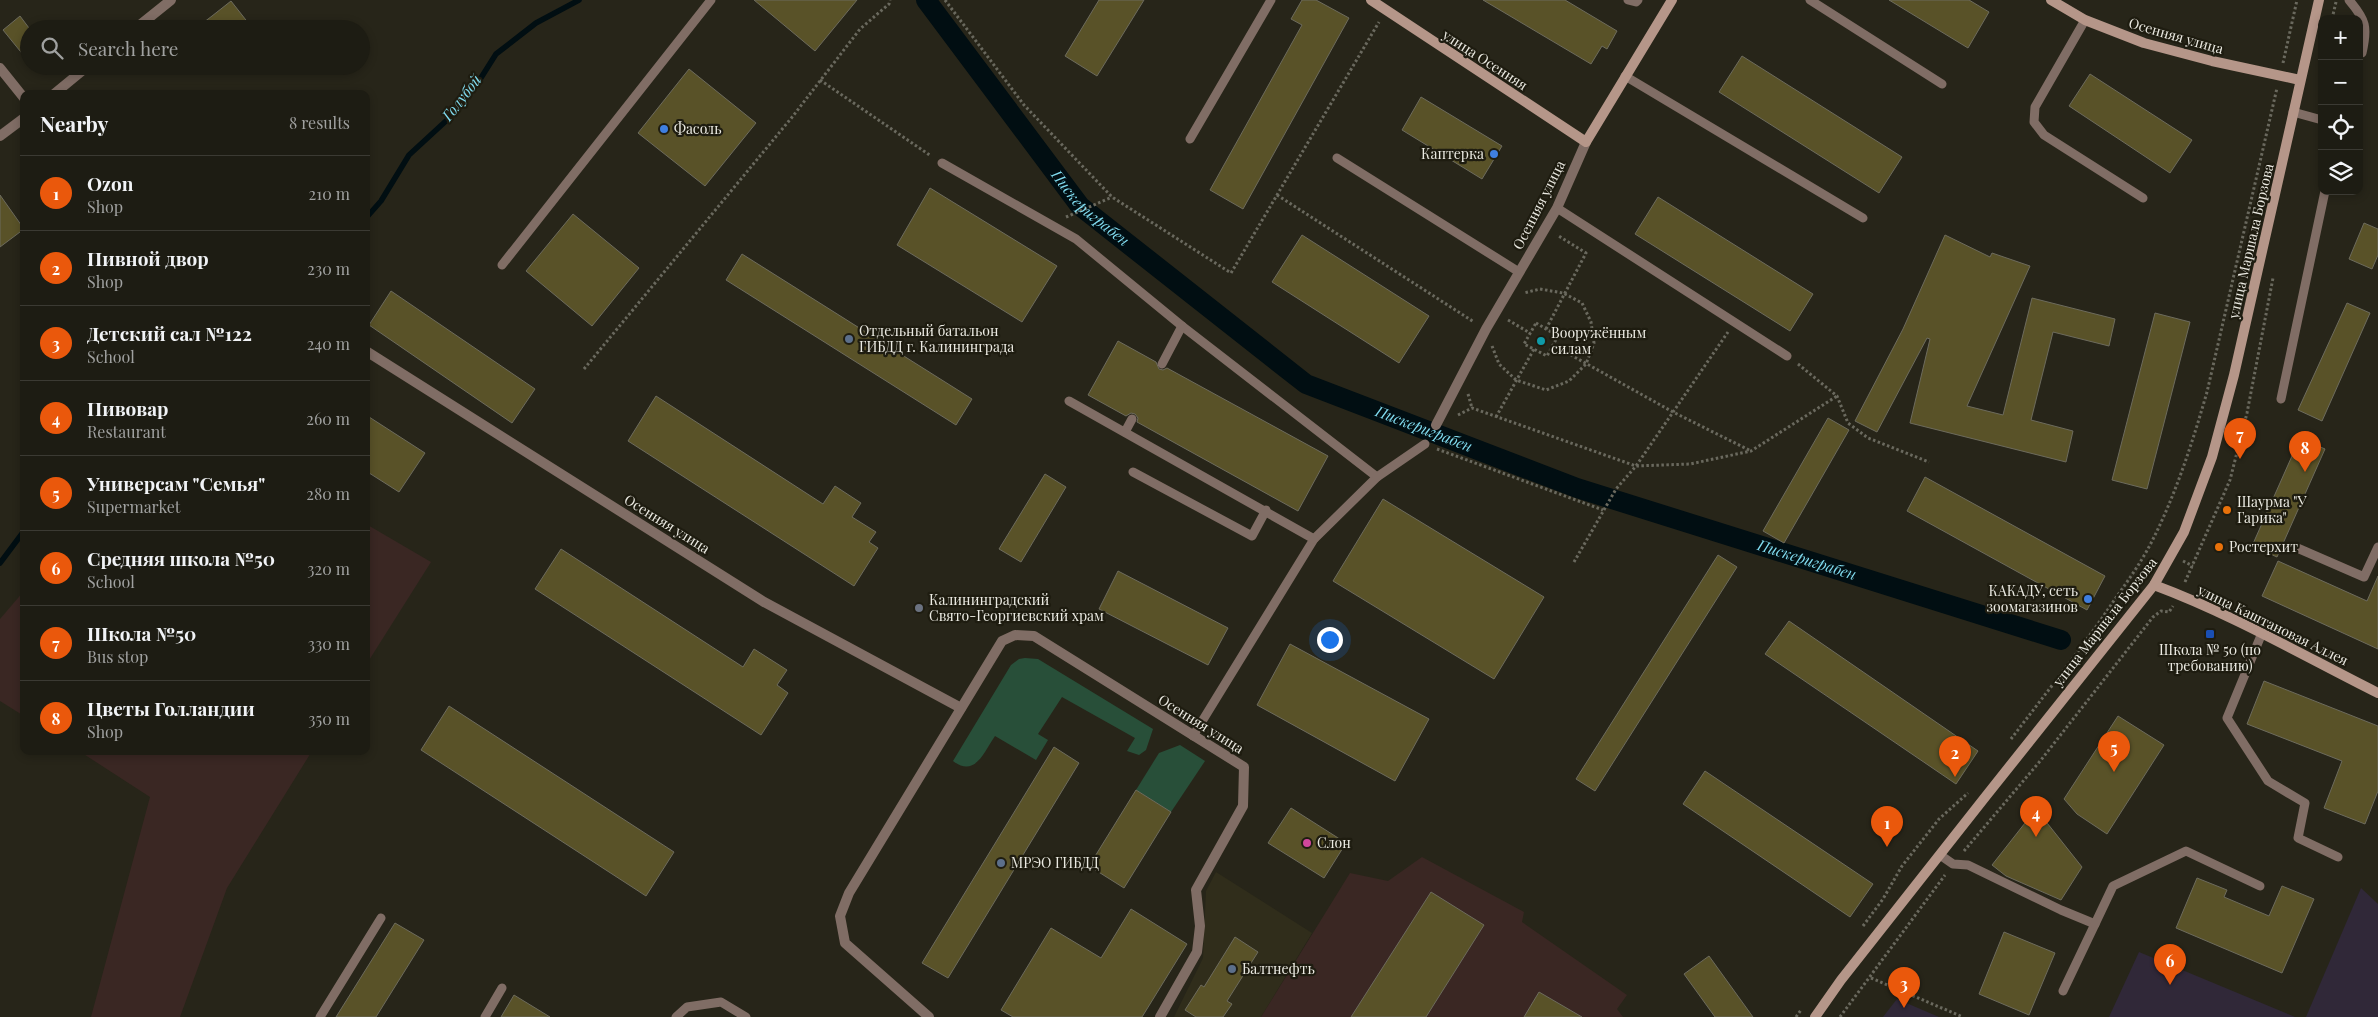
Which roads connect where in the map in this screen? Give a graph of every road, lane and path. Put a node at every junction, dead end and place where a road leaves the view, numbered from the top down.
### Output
1 (171, 0) edge
2 (711, 0) edge
3 (890, 0) edge
4 (1271, 0) edge
5 (1371, 0) edge
6 (1628, 0) edge
7 (1638, 0) edge
8 (1672, 0) edge
9 (1810, 0) edge
10 (2051, 0) edge
11 (2297, 0) edge
12 (2319, 0) edge
13 (2336, 0) edge
14 (2349, 0) edge
15 (2333, 15) edge
16 (2361, 15) edge
17 (2363, 17) edge
18 (146, 20) edge
19 (2085, 20) junction
20 (2363, 48) edge
21 (0, 68) edge
22 (77, 75) edge
23 (1625, 76) junction
24 (2280, 76) junction
25 (820, 80) junction
26 (2300, 80) junction
27 (1942, 84) dead end
28 (59, 90) edge
29 (20, 93) edge
30 (2293, 112) junction
31 (2318, 119) edge
32 (20, 121) edge
33 (0, 136) edge
34 (1190, 138) dead end
35 (1586, 142) junction
36 (1337, 158) dead end
37 (942, 163) joint
38 (1277, 195) dead end
39 (2324, 195) edge
40 (1112, 197) dead end
41 (2143, 198) dead end
42 (1557, 208) junction
43 (1074, 213) dead end
44 (1863, 218) dead end
45 (1553, 232) dead end
46 (502, 265) dead end
47 (1519, 272) junction
48 (1563, 293) junction
49 (1519, 294) dead end
50 (1505, 319) dead end
51 (1734, 322) junction
52 (1182, 326) junction
53 (1486, 329) junction
54 (1546, 329) junction
55 (1530, 333) junction
56 (1491, 344) dead end
57 (1553, 345) junction
58 (1534, 349) junction
59 (370, 353) edge
60 (1788, 356) joint
61 (1162, 364) dead end
62 (1586, 364) junction
63 (584, 369) dead end
64 (1516, 380) junction
65 (1837, 396) junction
66 (2281, 398) dead end
67 (1069, 401) dead end
68 (1673, 412) junction
69 (1496, 417) junction
70 (1132, 419) dead end
71 (1436, 425) joint
72 (1125, 432) junction
73 (1425, 444) joint
74 (1750, 451) junction
75 (1930, 462) dead end
76 (1636, 466) junction
77 (1133, 472) dead end
78 (1377, 477) junction
79 (1266, 510) junction
80 (1603, 510) junction
81 (1314, 539) junction
82 (2295, 547) dead end
83 (2378, 547) edge
84 (1574, 562) dead end
85 (2154, 586) junction
86 (2169, 612) dead end
87 (2262, 633) junction
88 (2378, 693) edge
89 (961, 708) junction
90 (1193, 736) junction
91 (2007, 744) dead end
92 (1970, 791) dead end
93 (1940, 855) junction
94 (2338, 857) dead end
95 (1953, 864) junction
96 (2260, 886) dead end
97 (381, 918) dead end
98 (2095, 924) junction
99 (1859, 931) dead end
100 (1871, 978) junction
101 (502, 988) dead end
102 (2063, 991) dead end
103 (1802, 1009) dead end
104 (320, 1017) edge
105 (484, 1017) edge
106 (676, 1017) edge
107 (746, 1017) edge
108 (929, 1017) edge
109 (1160, 1017) edge
110 (1796, 1017) edge
111 (1815, 1017) edge
112 (1840, 1017) edge
113 (1963, 1017) edge

1 - 18 street
2 - 46 lane
3 - 25 path
4 - 34 lane
5 - 35 main road, улица Осенняя
6 - 7 lane
8 - 23 main road, Осенняя улица
9 - 27 lane
10 - 19 main road, Осенняя улица
11 - 24 path
12 - 26 main road, улица Маршала Борзова
13 - 15 path
14 - 16 lane
17 - 20 lane
19 - 24 main road, Осенняя улица
19 - 41 lane
21 - 29 street
22 - 28 street
23 - 35 main road, Осенняя улица
23 - 44 lane
24 - 26 main road, Осенняя улица
24 - 91 path
25 - 37 path
25 - 63 path
26 - 30 main road, улица Маршала Борзова
30 - 31 lane
30 - 85 main road, улица Маршала Борзова
32 - 33 street
35 - 42 street, Осенняя улица
36 - 47 lane
37 - 52 lane
38 - 53 path
39 - 66 lane
40 - 43 path
42 - 47 street, Осенняя улица
42 - 51 lane
45 - 48 path
47 - 53 street, Осенняя улица
48 - 49 path
48 - 54 path
48 - 62 path
50 - 55 path
51 - 60 lane
51 - 68 path
52 - 61 lane
52 - 78 lane
53 - 71 street, Осенняя улица
54 - 55 path
54 - 57 path
55 - 58 path
56 - 64 path
57 - 58 path
57 - 62 path
58 - 64 path
59 - 89 street, Осенняя улица
60 - 65 path
62 - 64 path
62 - 68 path
64 - 69 path
65 - 74 path
65 - 75 path
67 - 72 lane
68 - 74 path
68 - 76 path
69 - 71 path
69 - 76 path
70 - 72 lane
72 - 79 lane
73 - 78 lane
73 - 80 path
74 - 76 path
76 - 80 path
77 - 79 lane
78 - 81 lane
79 - 81 lane
80 - 84 path
81 - 90 lane
82 - 83 lane
85 - 87 main road, улица Каштановая Аллея
85 - 93 main road, улица Маршала Борзова
86 - 95 path
87 - 88 main road, улица Каштановая Аллея
87 - 94 lane
89 - 90 street, Осенняя улица
89 - 108 street, Осенняя улица
90 - 109 street, Осенняя улица
92 - 99 path
93 - 95 lane
93 - 111 main road, улица Маршала Борзова
95 - 98 lane
95 - 100 path
96 - 98 lane
97 - 104 lane
98 - 102 lane
100 - 112 path
100 - 113 path
101 - 105 lane
103 - 110 path
106 - 107 lane

